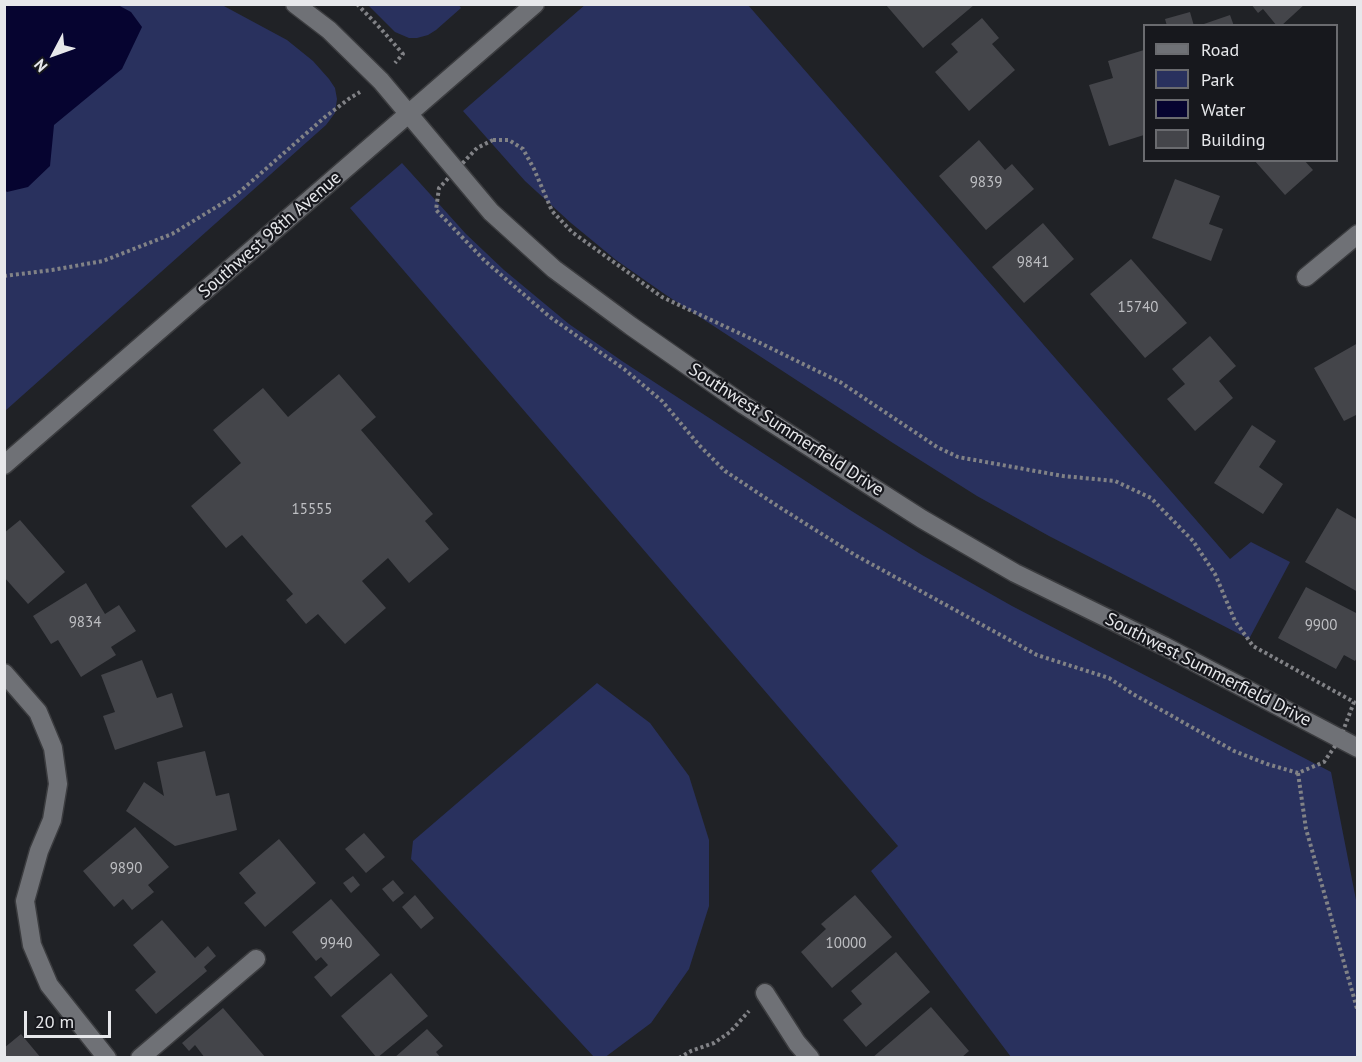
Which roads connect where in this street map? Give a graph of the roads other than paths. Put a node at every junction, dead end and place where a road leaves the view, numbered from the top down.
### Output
1 (295, 4) edge
2 (535, 4) edge
3 (409, 115) junction
4 (1358, 234) edge
5 (1306, 277) dead end
6 (4, 465) edge
7 (4, 673) edge
8 (1358, 748) edge
9 (256, 959) dead end
10 (765, 993) road end
11 (107, 1058) edge
12 (140, 1058) edge
13 (810, 1058) edge

1 - 3 street, Southwest Summerfield Drive
2 - 3 street, Southwest 98th Avenue
3 - 6 street, Southwest 98th Avenue
3 - 8 street, Southwest Summerfield Drive
4 - 5 street
7 - 11 street
9 - 12 street
10 - 13 street

